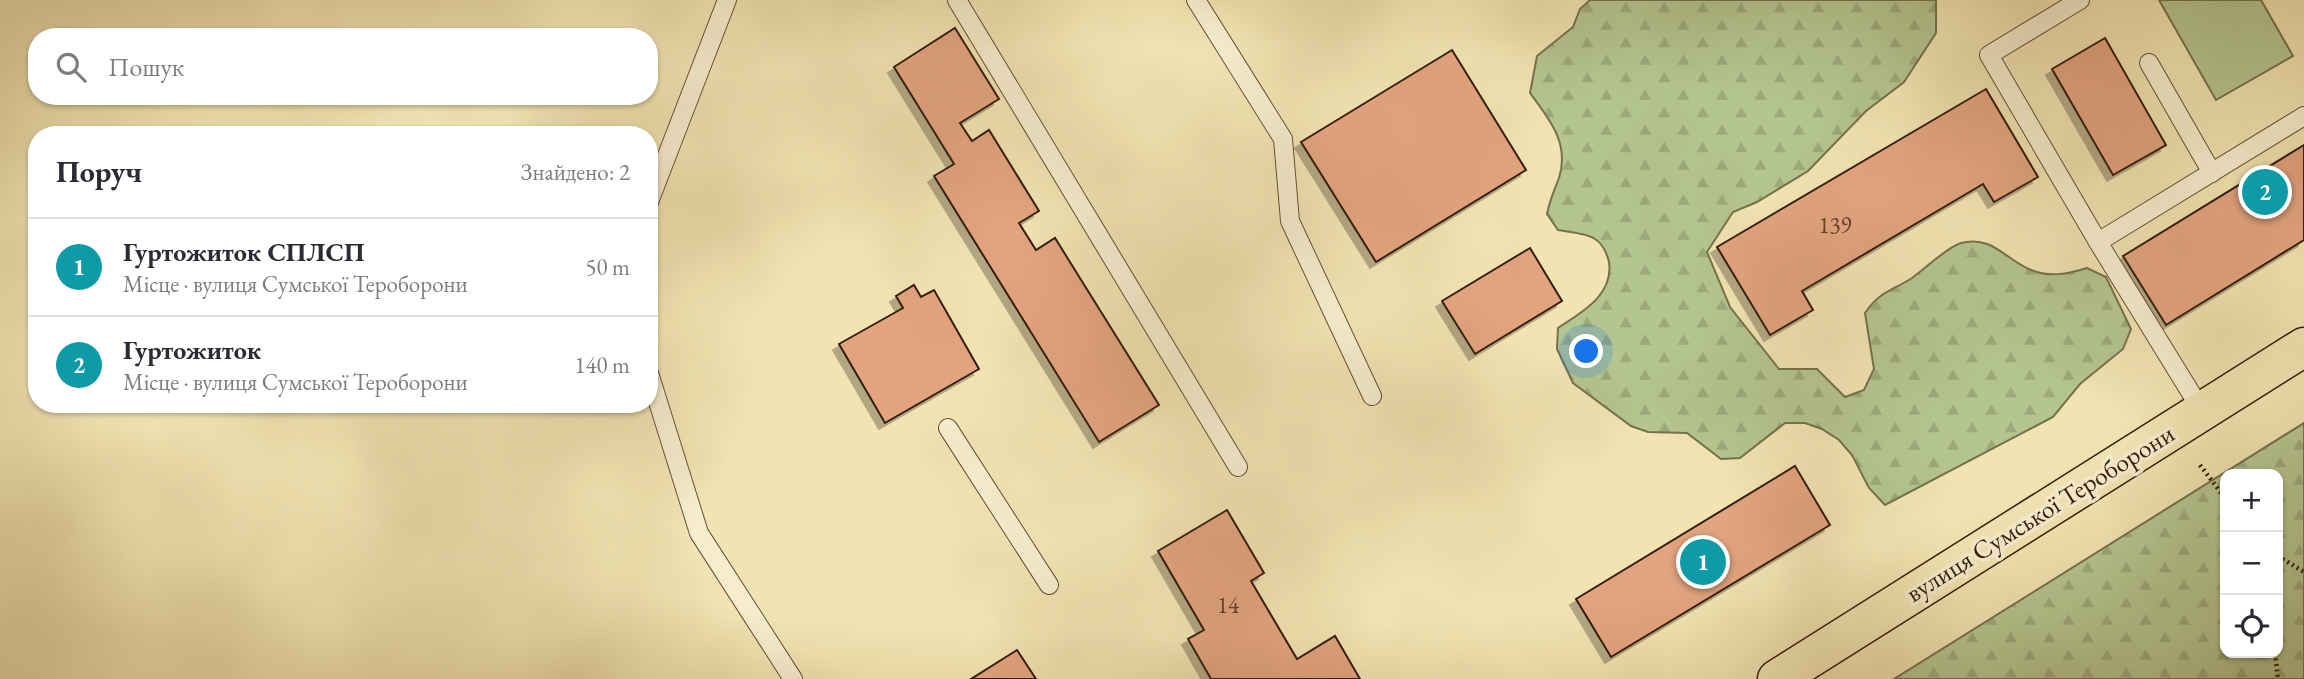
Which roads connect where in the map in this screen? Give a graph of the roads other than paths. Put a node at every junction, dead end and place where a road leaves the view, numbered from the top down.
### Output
1 (727, 0) edge
2 (957, 0) edge
3 (1196, 0) edge
4 (2080, 0) edge
5 (2149, 63) dead end
6 (2304, 116) edge
7 (2212, 173) junction
8 (658, 179) edge
9 (2098, 242) junction
10 (2304, 347) edge
11 (1373, 397) dead end
12 (658, 402) edge
13 (2202, 411) junction
14 (948, 428) dead end
15 (1238, 467) dead end
16 (1049, 585) dead end
17 (793, 679) edge
18 (1777, 679) edge

1 - 8 lane
2 - 15 lane
3 - 11 lane
4 - 9 lane
5 - 7 lane
6 - 7 lane
7 - 9 lane
9 - 13 lane
10 - 13 main road, вулиця Сумської Тероборони
12 - 17 lane
13 - 18 main road, вулиця Сумської Тероборони
14 - 16 lane

